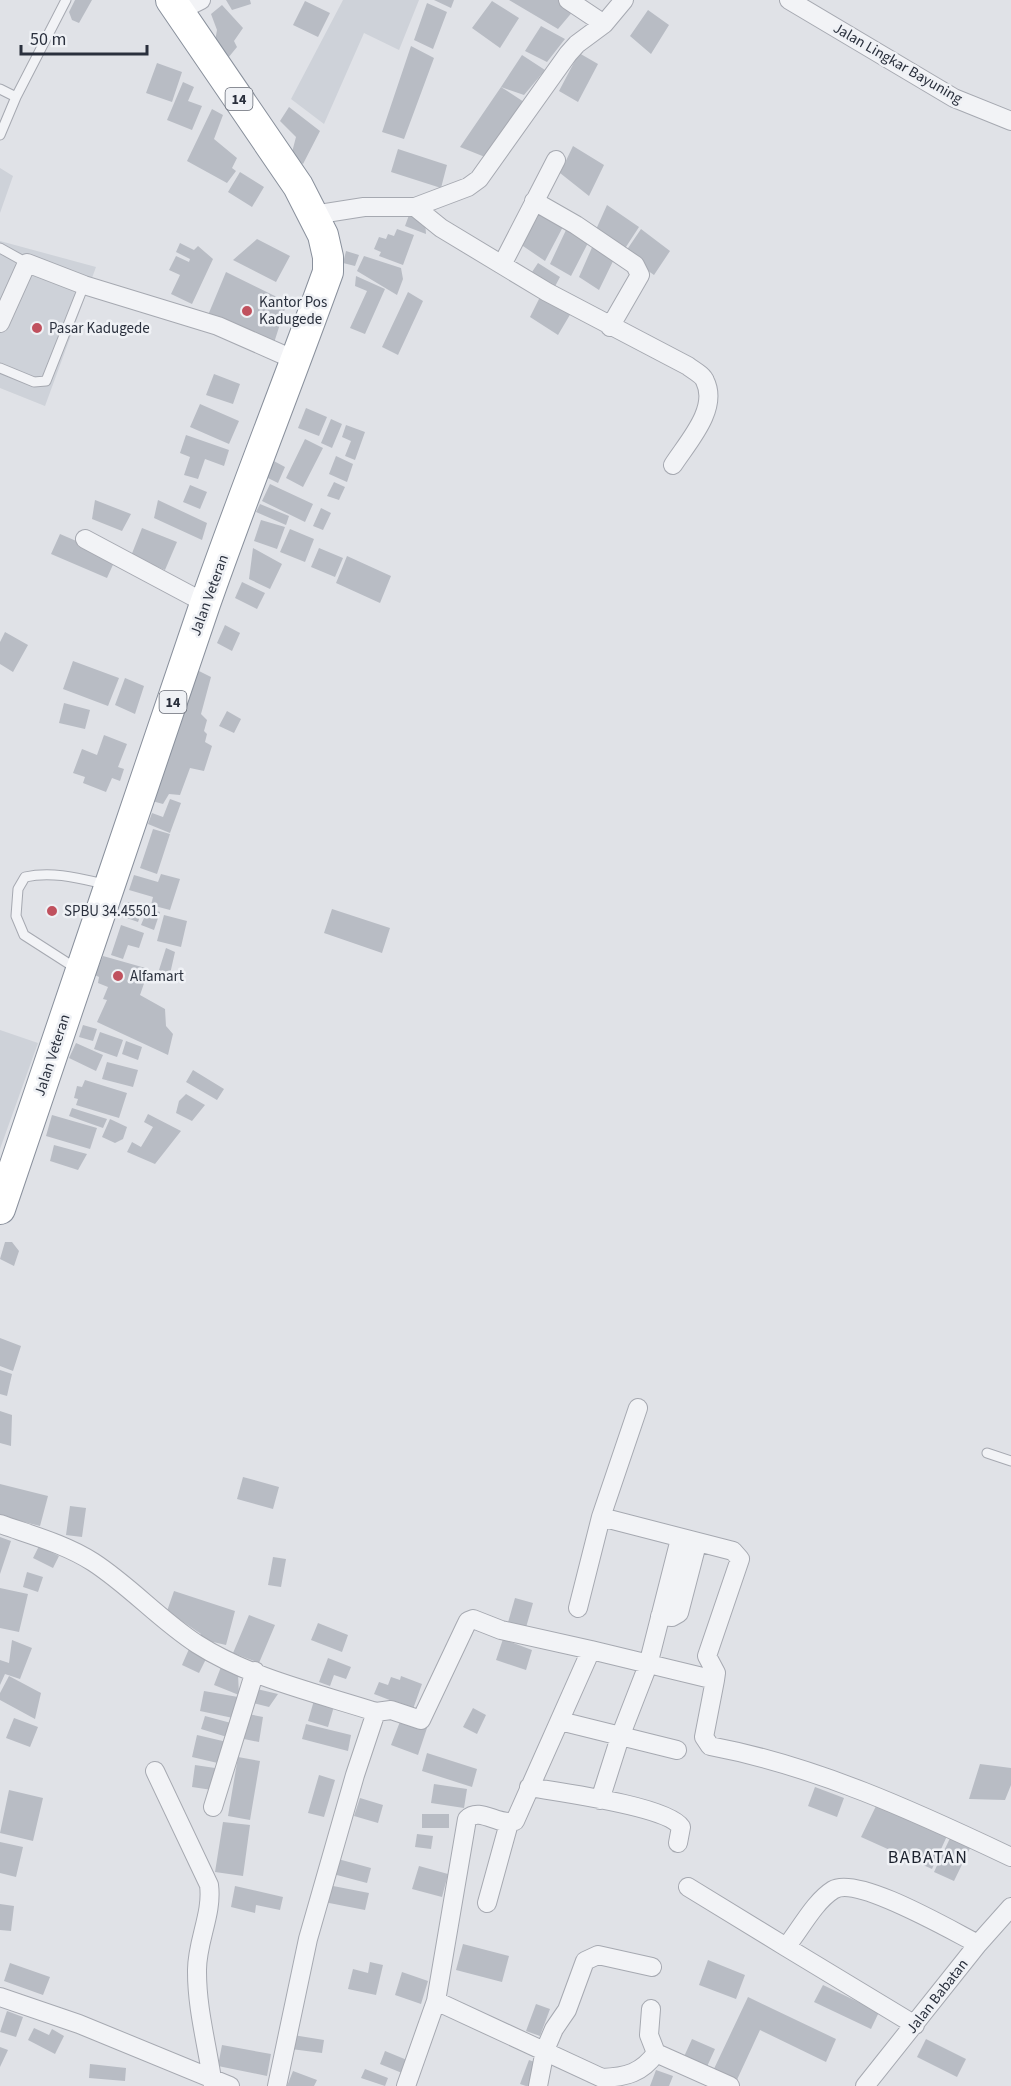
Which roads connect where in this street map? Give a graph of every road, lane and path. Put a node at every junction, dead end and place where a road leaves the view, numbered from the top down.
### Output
1 (66, 0) edge
2 (567, 0) edge
3 (624, 0) edge
4 (789, 0) edge
5 (184, 4) edge
6 (604, 24) junction
7 (0, 89) edge
8 (16, 97) junction
9 (1011, 121) edge
10 (0, 135) edge
11 (556, 160) dead end
12 (305, 200) junction
13 (534, 201) junction
14 (415, 207) junction
15 (0, 248) edge
16 (27, 263) junction
17 (503, 263) junction
18 (84, 285) junction
19 (2, 315) edge
20 (610, 327) junction
21 (295, 360) junction
22 (0, 368) edge
23 (673, 465) dead end
24 (85, 539) dead end
25 (205, 603) junction
26 (108, 884) junction
27 (79, 971) junction
28 (1, 1202) edge
29 (638, 1408) dead end
30 (987, 1453) dead end
31 (1011, 1461) edge
32 (601, 1517) junction
33 (0, 1524) edge
34 (689, 1542) junction
35 (578, 1608) dead end
36 (591, 1650) junction
37 (648, 1665) junction
38 (255, 1671) junction
39 (715, 1680) junction
40 (376, 1712) junction
41 (560, 1721) junction
42 (620, 1737) junction
43 (677, 1750) dead end
44 (155, 1771) dead end
45 (529, 1787) junction
46 (600, 1800) junction
47 (213, 1807) dead end
48 (509, 1823) junction
49 (678, 1843) dead end
50 (1011, 1857) edge
51 (688, 1887) dead end
52 (487, 1903) dead end
53 (1011, 1907) edge
54 (978, 1944) junction
55 (786, 1947) junction
56 (652, 1967) dead end
57 (0, 1997) edge
58 (436, 2001) junction
59 (651, 2009) dead end
60 (915, 2025) junction
61 (545, 2050) junction
62 (656, 2053) junction
63 (212, 2083) edge
64 (230, 2086) edge
65 (277, 2086) edge
66 (406, 2086) edge
67 (538, 2086) edge
68 (730, 2086) edge
69 (865, 2086) edge

1 - 8 lane
2 - 6 street
3 - 6 street
4 - 9 street, Jalan Lingkar Bayuning
5 - 12 highway, Jalan Veteran / 14
6 - 14 street
7 - 8 lane
8 - 10 lane
11 - 13 street
12 - 14 street
12 - 21 highway, Jalan Veteran / 14
13 - 17 street
13 - 20 street
14 - 17 street
15 - 16 lane
16 - 18 street
16 - 19 street
17 - 20 street
18 - 21 street
18 - 22 lane
20 - 23 street
21 - 25 highway, Jalan Veteran / 14
24 - 25 street
25 - 26 highway, Jalan Veteran / 14
26 - 27 highway, Jalan Veteran / 14
26 - 27 lane
27 - 28 highway, Jalan Veteran / 14
29 - 32 street
30 - 31 lane
32 - 34 street
32 - 35 street
33 - 38 street
34 - 37 street
34 - 39 street
36 - 37 street
36 - 40 street
36 - 41 street
37 - 39 street
37 - 42 street
38 - 40 street
38 - 47 street
39 - 50 street
40 - 65 street
41 - 42 street
41 - 45 street
42 - 43 street
42 - 46 street
44 - 63 street
45 - 46 street
45 - 48 street
46 - 49 street
48 - 52 street
48 - 58 street
51 - 55 street
53 - 54 street, Jalan Babatan
54 - 55 street
54 - 60 street, Jalan Babatan
55 - 60 street
56 - 61 street
57 - 63 street
58 - 61 street
58 - 66 street
59 - 62 street
60 - 69 street, Jalan Babatan
61 - 62 street
61 - 67 street
62 - 68 street
63 - 64 street

